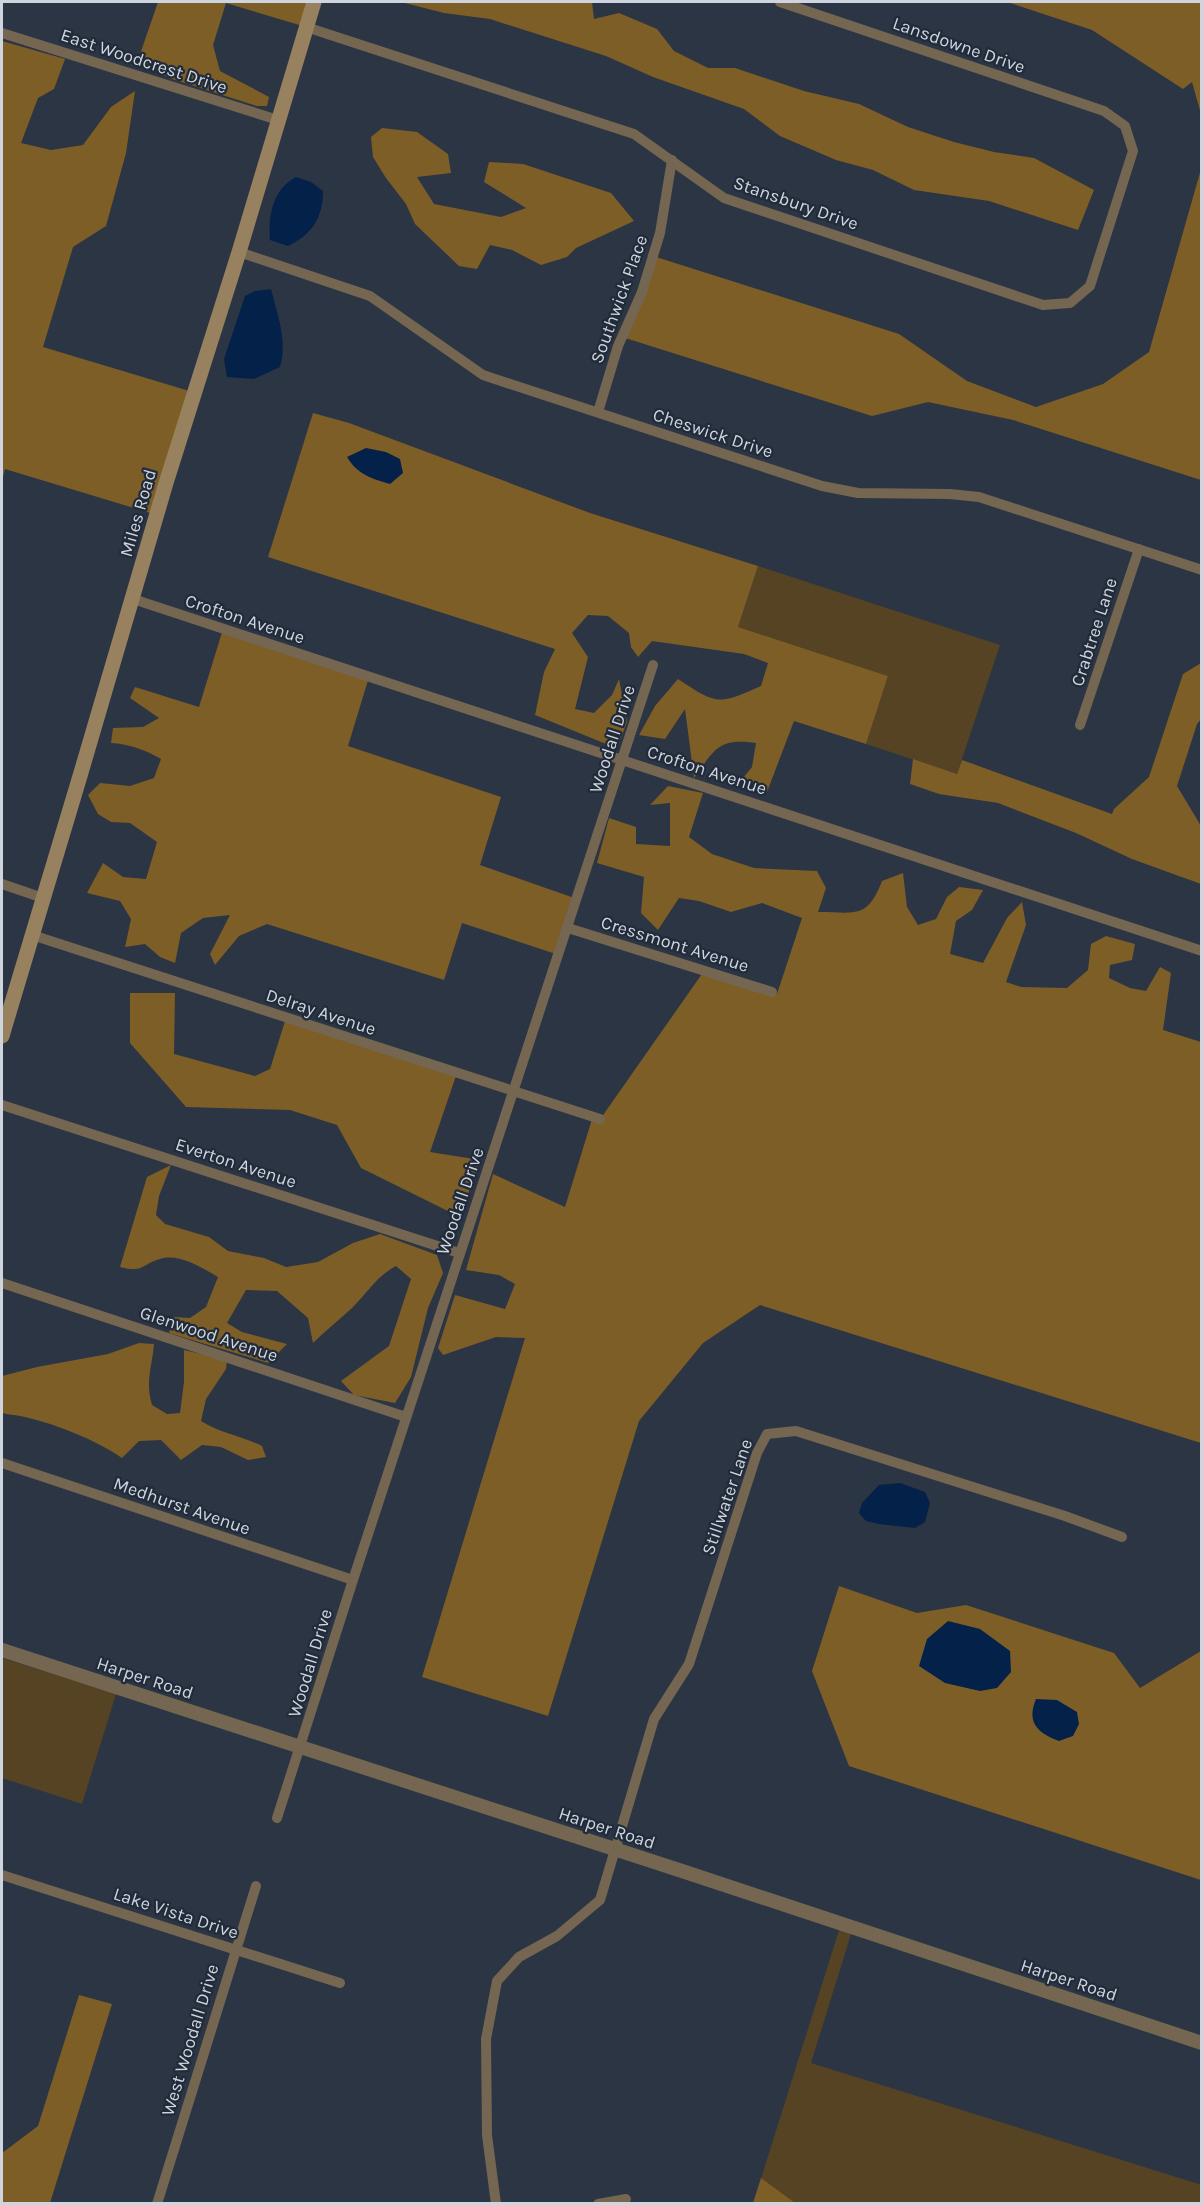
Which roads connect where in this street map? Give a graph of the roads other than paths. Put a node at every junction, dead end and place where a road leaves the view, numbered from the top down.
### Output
1 (314, 2) edge
2 (780, 2) edge
3 (306, 27) junction
4 (2, 33) edge
5 (278, 120) junction
6 (1125, 126) joint
7 (672, 160) junction
8 (239, 252) junction
9 (598, 412) junction
10 (1139, 549) junction
11 (1202, 570) edge
12 (133, 599) junction
13 (653, 665) dead end
14 (1080, 724) dead end
15 (622, 759) junction
16 (2, 884) edge
17 (43, 897) junction
18 (568, 928) junction
19 (32, 935) junction
20 (1202, 951) edge
21 (772, 992) dead end
22 (2, 1036) edge
23 (514, 1092) junction
24 (2, 1105) edge
25 (600, 1119) dead end
26 (459, 1253) junction
27 (2, 1283) edge
28 (406, 1417) junction
29 (2, 1463) edge
30 (1122, 1537) dead end
31 (353, 1580) junction
32 (2, 1650) edge
33 (300, 1748) junction
34 (277, 1818) dead end
35 (614, 1850) junction
36 (2, 1875) edge
37 (256, 1886) dead end
38 (236, 1949) junction
39 (340, 1983) dead end
40 (1202, 2043) edge
41 (626, 2199) dead end
42 (157, 2204) edge
43 (496, 2204) edge
44 (598, 2204) edge

1 - 3 main road, Miles Road
2 - 6 street, Lansdowne Drive
3 - 5 main road, Miles Road
3 - 7 street, Stansbury Drive
4 - 5 street, East Woodcrest Drive
5 - 8 main road, Miles Road
6 - 7 street, Stansbury Drive
7 - 9 street, Southwick Place
8 - 9 street, Cheswick Drive
8 - 12 main road, Miles Road
9 - 10 street, Cheswick Drive
10 - 11 street, Cheswick Drive
10 - 14 street, Crabtree Lane
12 - 15 street, Crofton Avenue
12 - 17 main road, Miles Road
13 - 15 street, Woodall Drive
15 - 18 street, Woodall Drive
15 - 20 street, Crofton Avenue
16 - 17 street
17 - 19 main road, Miles Road
18 - 21 street, Cressmont Avenue
18 - 23 street, Woodall Drive
19 - 22 main road, Miles Road
19 - 23 street, Delray Avenue
23 - 25 street, Delray Avenue
23 - 26 street, Woodall Drive
24 - 26 street, Everton Avenue
26 - 28 street, Woodall Drive
27 - 28 street, Glenwood Avenue
28 - 31 street, Woodall Drive
29 - 31 street, Medhurst Avenue
30 - 35 street, Stillwater Lane
31 - 33 street, Woodall Drive
32 - 33 street, Harper Road
33 - 34 street
33 - 35 street, Harper Road
35 - 40 street, Harper Road
35 - 43 street
36 - 38 street, Lake Vista Drive
37 - 38 street, West Woodall Drive
38 - 39 street, Lake Vista Drive
38 - 42 street, West Woodall Drive
41 - 44 street

